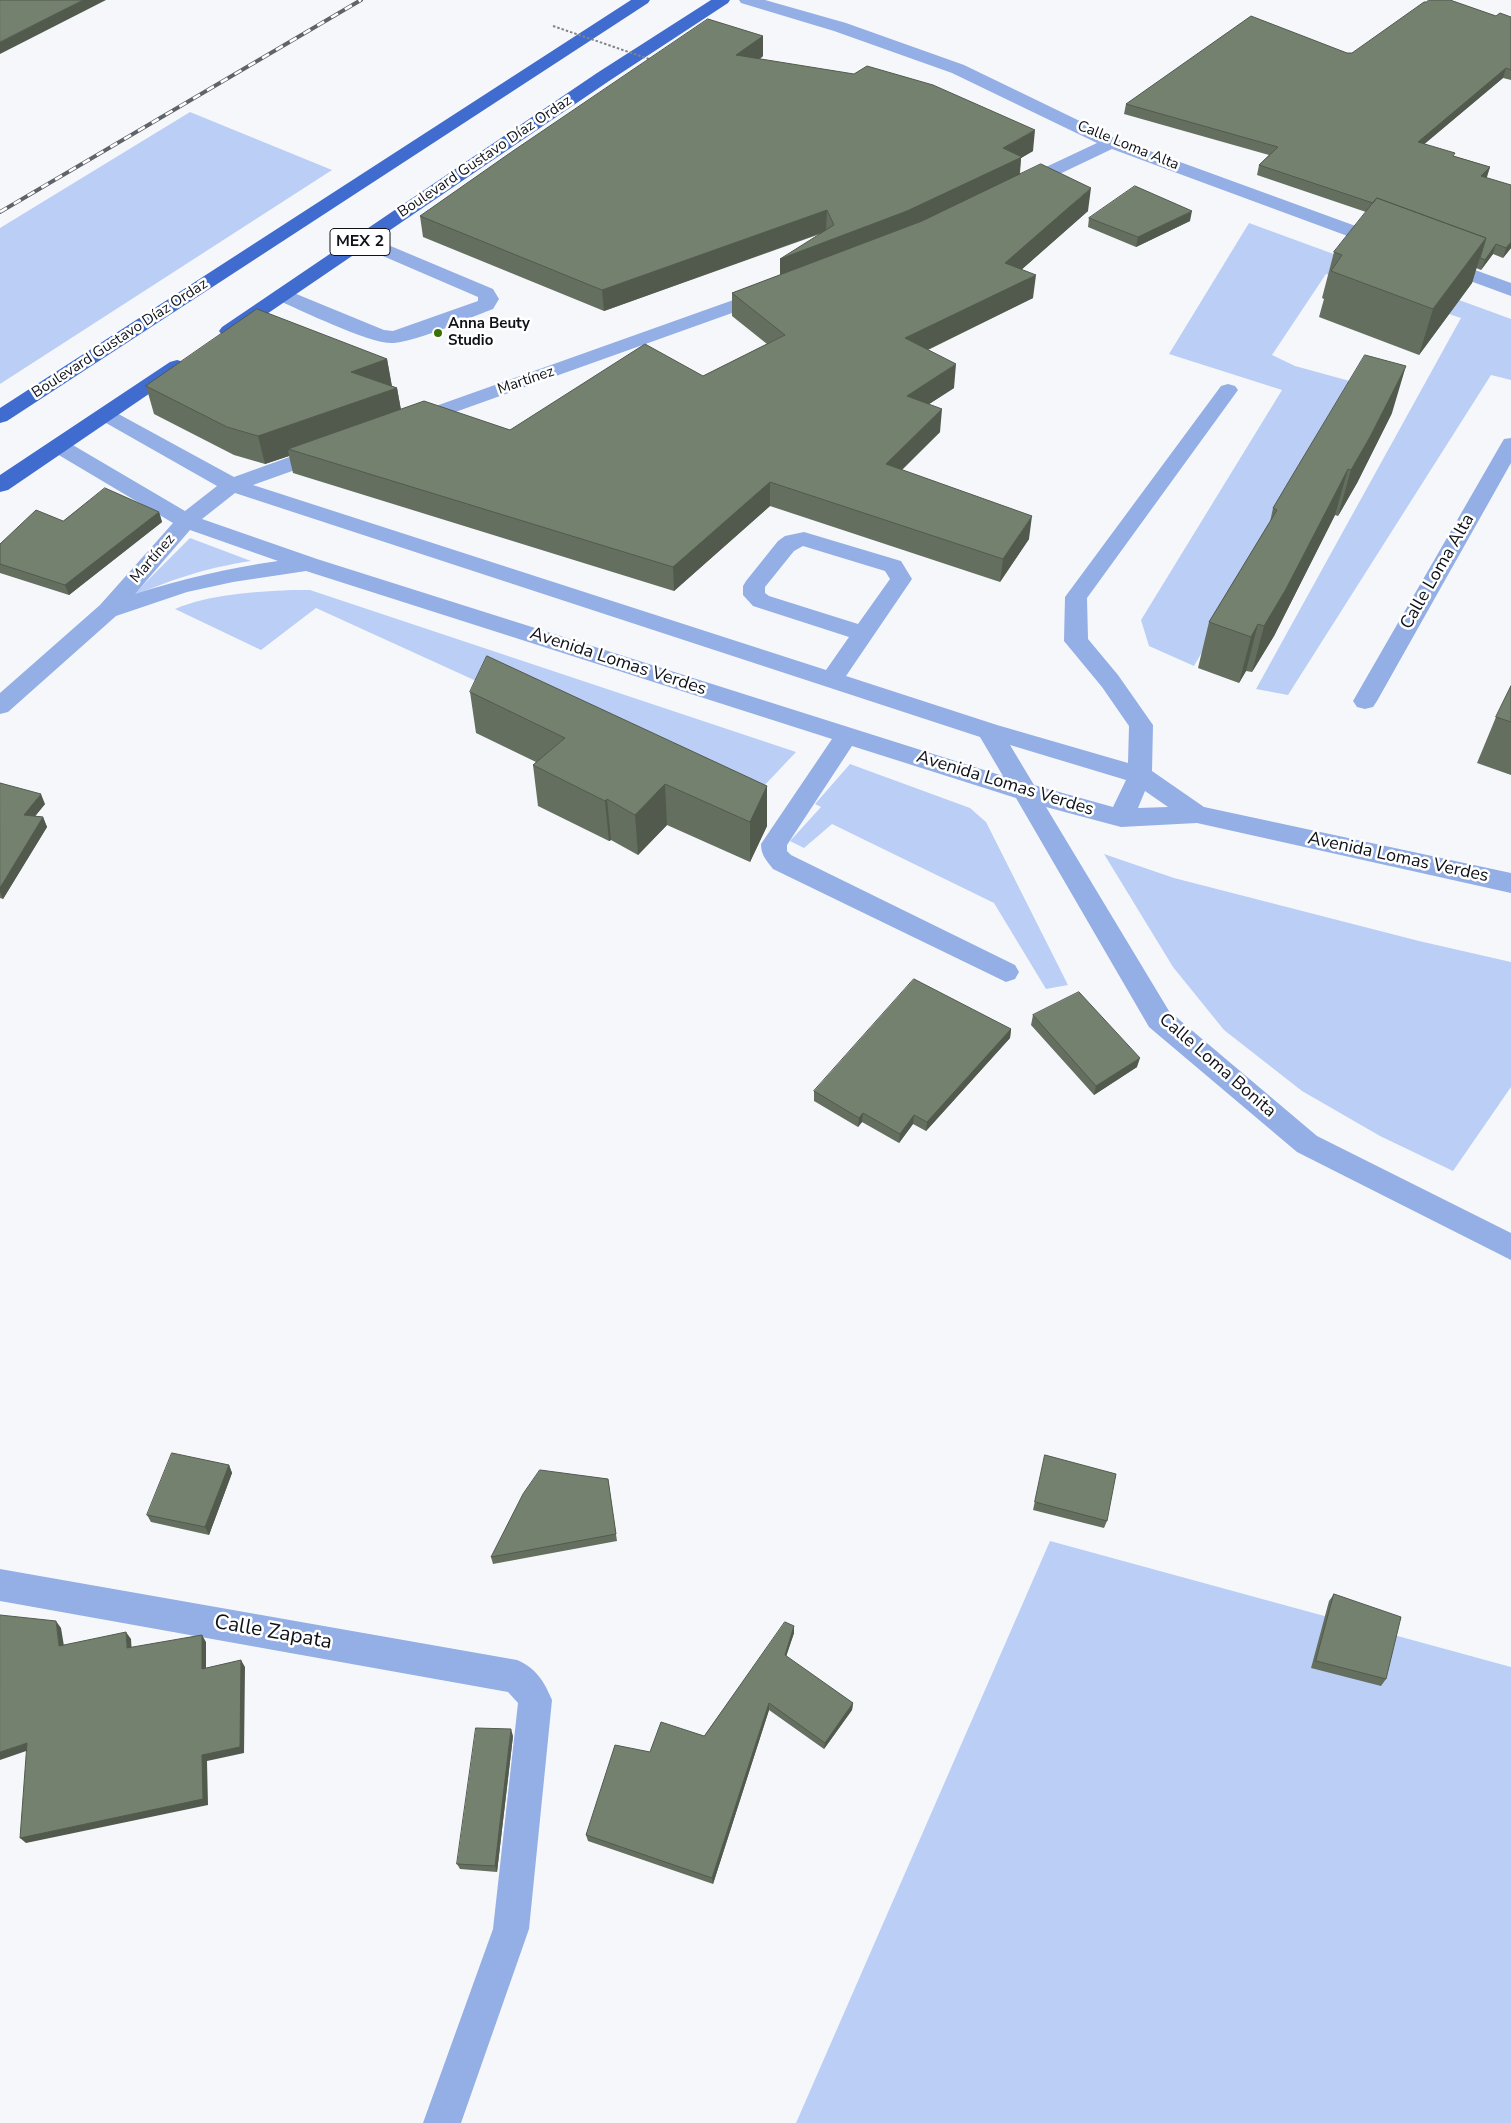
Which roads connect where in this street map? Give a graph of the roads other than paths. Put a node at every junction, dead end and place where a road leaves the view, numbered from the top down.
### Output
1 (642, 0) edge
2 (722, 0) edge
3 (747, 0) edge
4 (1111, 142) junction
5 (999, 196) edge
6 (362, 240) junction
7 (1400, 248) edge
8 (1427, 259) edge
9 (784, 288) edge
10 (1511, 290) edge
11 (282, 294) junction
12 (218, 338) edge
13 (194, 354) edge
14 (1228, 390) dead end
15 (106, 414) junction
16 (0, 417) edge
17 (392, 428) edge
18 (1511, 444) edge
19 (345, 445) edge
20 (59, 446) junction
21 (232, 484) junction
22 (0, 485) edge
23 (186, 521) junction
24 (309, 564) junction
25 (108, 610) junction
26 (863, 634) junction
27 (831, 680) junction
28 (1364, 701) dead end
29 (0, 706) edge
30 (989, 731) junction
31 (848, 735) junction
32 (1140, 775) junction
33 (1025, 792) junction
34 (1197, 814) junction
35 (1121, 818) junction
36 (1511, 883) edge
37 (1006, 972) dead end
38 (1511, 1247) edge
39 (0, 1585) edge
40 (442, 2123) edge

1 - 16 main road, Boulevard Gustavo Díaz Ordaz / MEX 2
2 - 6 main road, Boulevard Gustavo Díaz Ordaz / MEX 2
3 - 4 street, Calle Loma Alta
4 - 5 street
4 - 7 street, Calle Loma Alta
6 - 11 main road, Boulevard Gustavo Díaz Ordaz / MEX 2
6 - 11 street
8 - 10 street
9 - 17 street, Martínez
11 - 12 main road, Boulevard Gustavo Díaz Ordaz / MEX 2
13 - 15 main road
14 - 32 street
15 - 20 main road
15 - 21 street, Avenida Lomas Verdes
18 - 28 street, Calle Loma Alta
19 - 21 street, Martínez
20 - 22 main road
20 - 23 street, Avenida Lomas Verdes
21 - 23 street, Martínez
21 - 27 street, Avenida Lomas Verdes
23 - 24 street, Avenida Lomas Verdes
23 - 25 street, Martínez
24 - 25 street
24 - 31 street, Avenida Lomas Verdes
25 - 29 street, Martínez
26 - 26 street
26 - 27 street
27 - 30 street, Avenida Lomas Verdes
30 - 32 street, Avenida Lomas Verdes
30 - 33 street, Calle Loma Bonita
31 - 33 street, Avenida Lomas Verdes
31 - 37 street
32 - 34 street, Avenida Lomas Verdes
32 - 35 street
33 - 35 street, Avenida Lomas Verdes
33 - 38 street, Calle Loma Bonita
34 - 35 street, Avenida Lomas Verdes
34 - 36 street, Avenida Lomas Verdes
39 - 40 street, Calle Zapata

